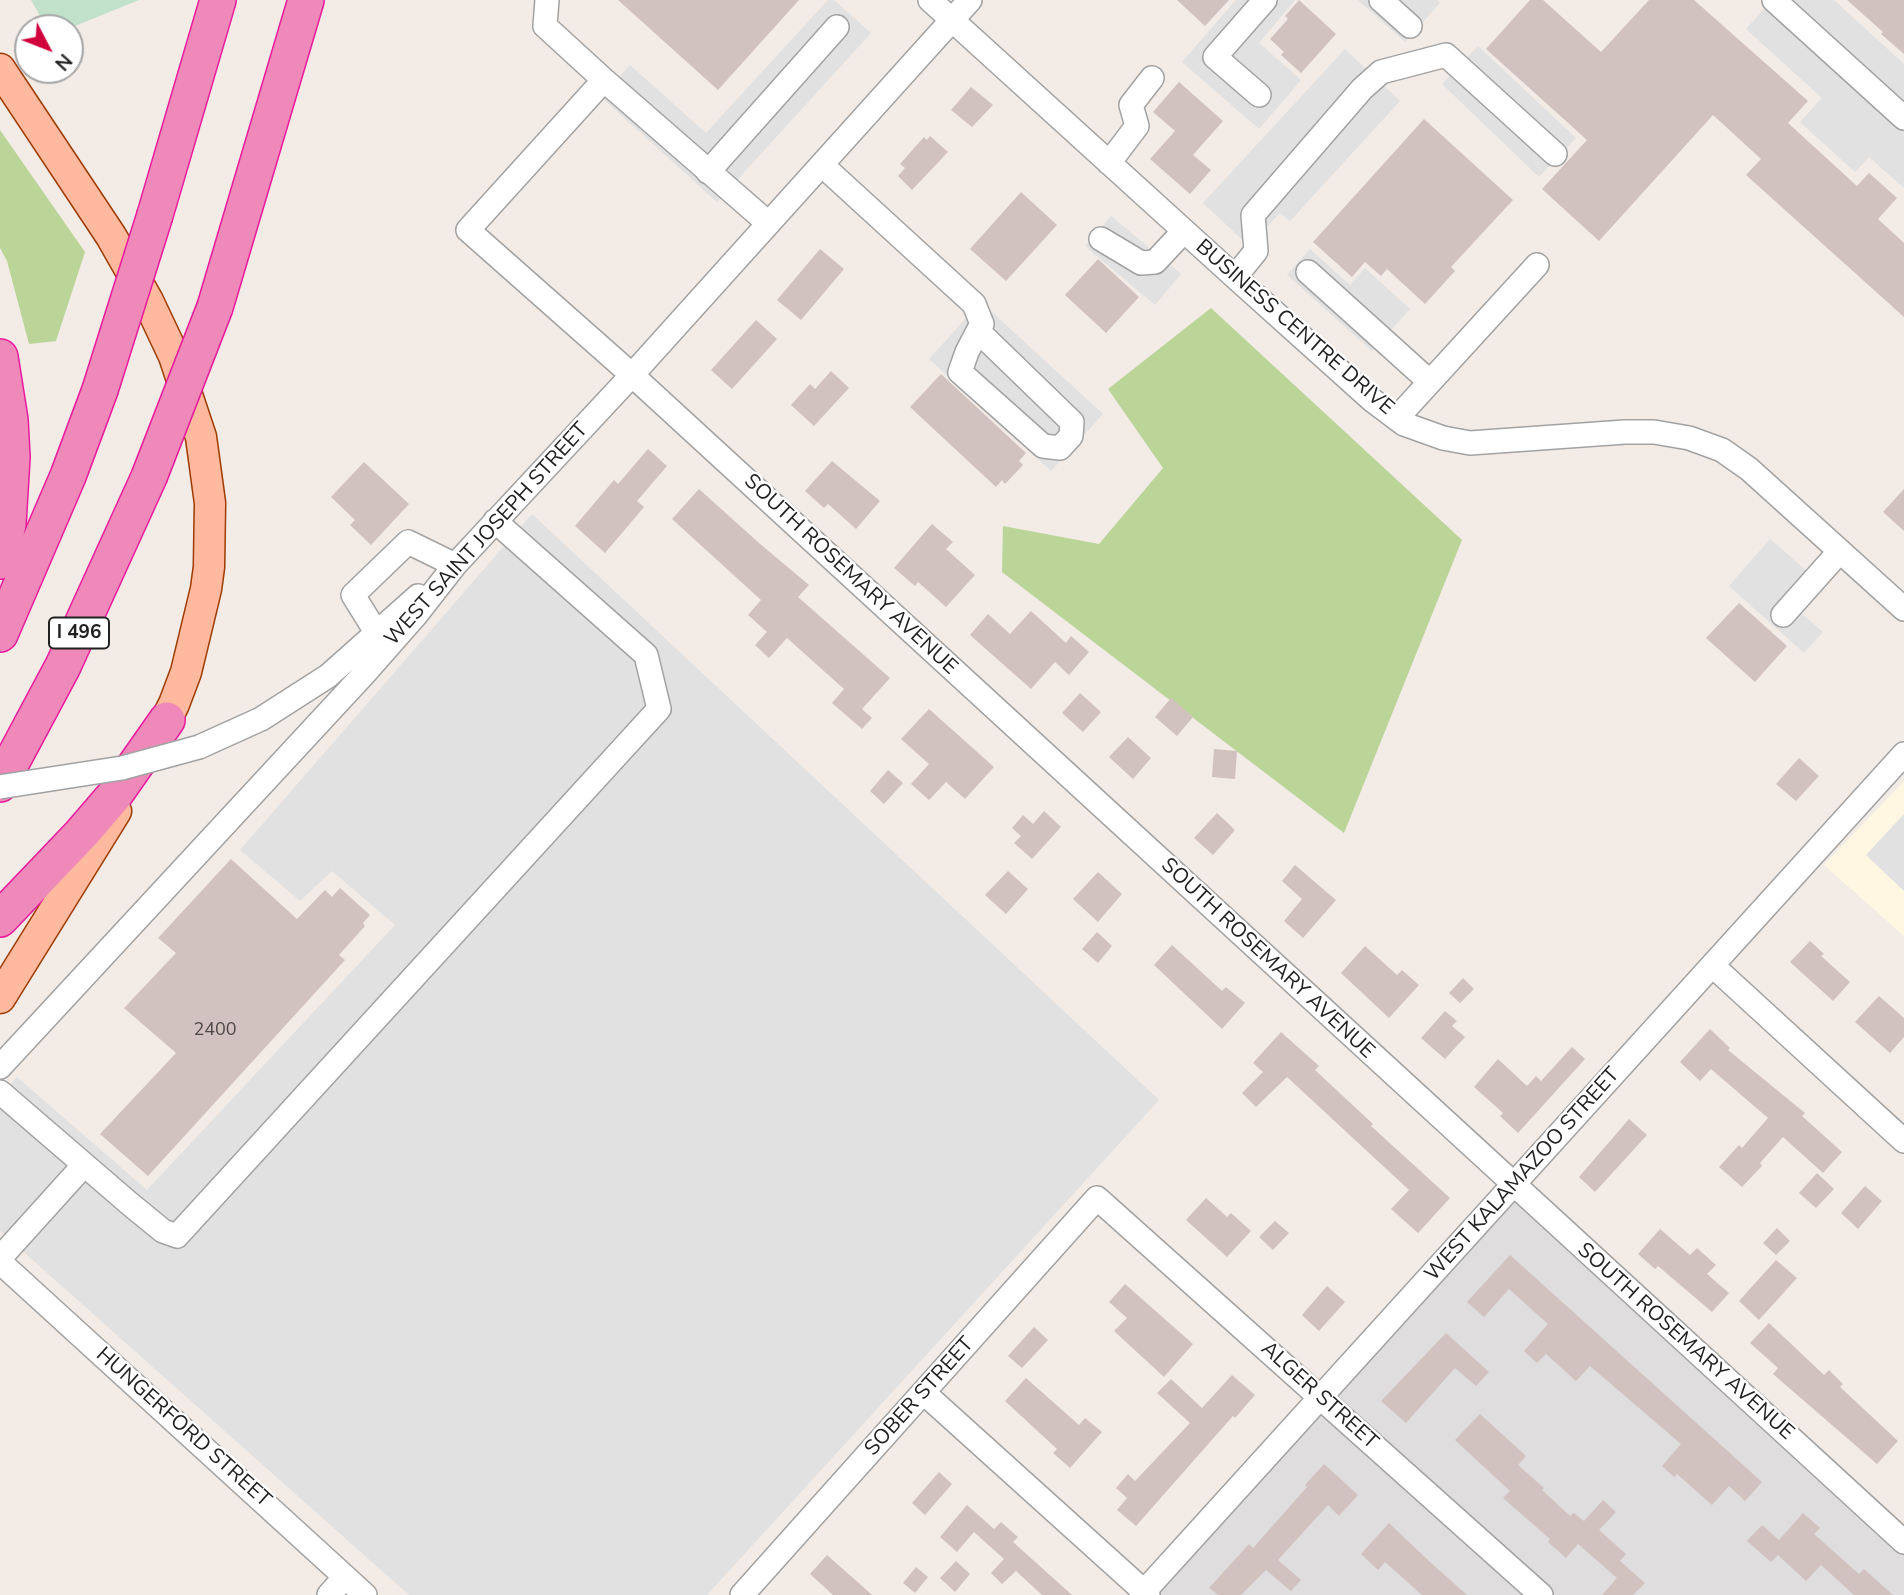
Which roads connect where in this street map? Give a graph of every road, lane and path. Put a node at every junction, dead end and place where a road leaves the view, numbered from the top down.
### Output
1 (218, 0) edge
2 (306, 0) edge
3 (547, 0) edge
4 (930, 0) edge
5 (970, 0) edge
6 (1265, 0) edge
7 (1381, 0) edge
8 (1774, 0) edge
9 (952, 19) junction
10 (1410, 26) dead end
11 (837, 27) dead end
12 (0, 69) edge
13 (1152, 78) dead end
14 (604, 80) junction
15 (1259, 95) dead end
16 (1904, 118) edge
17 (1555, 154) dead end
18 (1109, 163) junction
19 (822, 166) junction
20 (708, 172) junction
21 (768, 223) junction
22 (1184, 231) junction
23 (1101, 239) dead end
24 (1537, 265) dead end
25 (1308, 272) dead end
26 (1235, 277) junction
27 (978, 331) junction
28 (0, 357) edge
29 (632, 374) junction
30 (1430, 382) junction
31 (1397, 418) junction
32 (495, 521) junction
33 (1840, 551) junction
34 (0, 561) edge
35 (455, 565) junction
36 (1900, 597) edge
37 (1783, 615) dead end
38 (376, 632) junction
39 (0, 634) edge
40 (167, 720) junction
41 (1904, 754) edge
42 (0, 785) edge
43 (0, 919) edge
44 (1713, 966) junction
45 (0, 998) edge
46 (0, 1067) edge
47 (0, 1092) edge
48 (1904, 1141) edge
49 (84, 1165) junction
50 (1513, 1185) junction
51 (1097, 1198) joint
52 (0, 1260) edge
53 (924, 1393) junction
54 (1321, 1397) junction
55 (1904, 1542) edge
56 (345, 1577) junction
57 (750, 1592) edge
58 (1145, 1594) edge
59 (329, 1595) edge
60 (366, 1595) edge
61 (1541, 1595) edge

1 - 39 highway, bridge
2 - 42 highway, I 496, bridge
3 - 14 street
4 - 9 street, BUSINESS CENTRE DRIVE
5 - 9 street, WEST SAINT JOSEPH STREET
6 - 15 street
7 - 10 street
8 - 16 street
9 - 18 street, BUSINESS CENTRE DRIVE
9 - 19 street, WEST SAINT JOSEPH STREET
11 - 20 street
12 - 40 main road
13 - 18 street
14 - 20 street
14 - 29 street, SOUTH ROSEMARY AVENUE
17 - 26 street
18 - 22 street, BUSINESS CENTRE DRIVE
19 - 21 street, WEST SAINT JOSEPH STREET
19 - 27 street
20 - 21 street
21 - 29 street, WEST SAINT JOSEPH STREET
22 - 23 street
22 - 26 street, BUSINESS CENTRE DRIVE
24 - 30 street
25 - 30 street
26 - 31 street, BUSINESS CENTRE DRIVE
27 - 27 street
28 - 34 highway
29 - 32 street, WEST SAINT JOSEPH STREET
29 - 50 street, SOUTH ROSEMARY AVENUE
30 - 31 street
31 - 33 street, BUSINESS CENTRE DRIVE
32 - 35 street, WEST SAINT JOSEPH STREET
32 - 49 street
33 - 36 street, BUSINESS CENTRE DRIVE
33 - 37 street
35 - 38 street
35 - 38 street
35 - 46 street, WEST SAINT JOSEPH STREET
38 - 42 street, bridge
40 - 43 highway
40 - 45 main road
41 - 44 street, WEST KALAMAZOO STREET
44 - 48 street
44 - 50 street, WEST KALAMAZOO STREET
47 - 49 street
49 - 52 street
50 - 54 street, WEST KALAMAZOO STREET
50 - 55 street, SOUTH ROSEMARY AVENUE
51 - 53 street, SOBER STREET
51 - 54 street, ALGER STREET
52 - 56 street, HUNGERFORD STREET
53 - 57 street, SOBER STREET
53 - 58 street
54 - 58 street, WEST KALAMAZOO STREET
54 - 61 street, ALGER STREET
56 - 59 street
56 - 60 street, HUNGERFORD STREET

